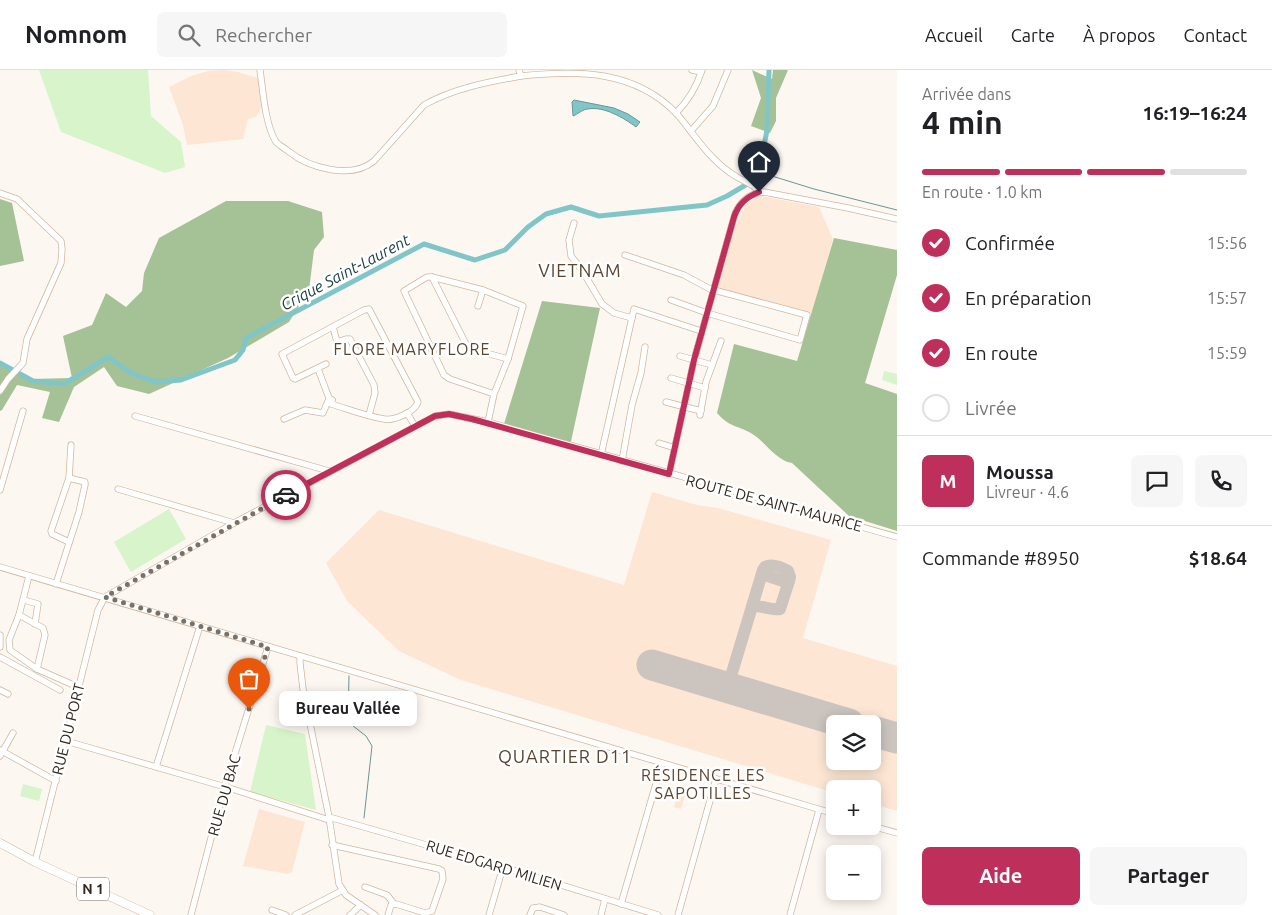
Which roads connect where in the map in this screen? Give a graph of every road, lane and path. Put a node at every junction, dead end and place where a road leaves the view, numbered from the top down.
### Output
1 (260, 70) edge
2 (692, 70) edge
3 (728, 70) edge
4 (702, 71) edge
5 (520, 73) edge
6 (676, 113) junction
7 (691, 131) junction
8 (759, 192) junction
9 (0, 193) edge
10 (897, 219) edge
11 (574, 222) dead end
12 (625, 254) dead end
13 (432, 277) junction
14 (483, 290) junction
15 (713, 290) junction
16 (671, 300) dead end
17 (478, 306) dead end
18 (707, 313) junction
19 (632, 318) junction
20 (333, 327) junction
21 (702, 331) junction
22 (721, 341) dead end
23 (645, 347) dead end
24 (680, 356) dead end
25 (508, 359) junction
26 (694, 360) junction
27 (326, 364) dead end
28 (712, 365) junction
29 (318, 368) junction
30 (671, 378) dead end
31 (688, 384) junction
32 (705, 388) junction
33 (0, 392) edge
34 (494, 394) junction
35 (332, 400) junction
36 (666, 402) dead end
37 (683, 407) junction
38 (23, 411) dead end
39 (407, 413) junction
40 (369, 415) junction
41 (135, 416) dead end
42 (284, 418) dead end
43 (488, 422) junction
44 (415, 426) junction
45 (659, 443) dead end
46 (72, 445) dead end
47 (675, 448) junction
48 (601, 456) junction
49 (622, 461) junction
50 (329, 471) junction
51 (669, 474) junction
52 (69, 478) junction
53 (118, 489) dead end
54 (0, 490) edge
55 (234, 523) junction
56 (897, 537) edge
57 (69, 542) junction
58 (0, 567) edge
59 (30, 576) junction
60 (56, 584) junction
61 (105, 597) junction
62 (24, 600) junction
63 (20, 615) junction
64 (35, 624) junction
65 (200, 626) junction
66 (0, 635) edge
67 (0, 647) edge
68 (268, 647) junction
69 (300, 656) junction
70 (0, 657) edge
71 (36, 669) junction
72 (78, 687) junction
73 (0, 690) edge
74 (60, 690) dead end
75 (8, 694) dead end
76 (13, 734) dead end
77 (66, 741) junction
78 (1, 753) edge
79 (662, 763) junction
80 (156, 768) junction
81 (716, 779) junction
82 (56, 781) junction
83 (225, 787) junction
84 (819, 810) junction
85 (826, 812) edge
86 (329, 818) junction
87 (881, 829) edge
88 (897, 833) edge
89 (0, 843) edge
90 (332, 845) junction
91 (35, 862) junction
92 (503, 867) junction
93 (366, 887) dead end
94 (342, 890) junction
95 (605, 899) junction
96 (394, 904) junction
97 (621, 904) junction
98 (361, 905) junction
99 (272, 910) dead end
100 (638, 912) edge
101 (429, 914) edge
102 (150, 915) edge
103 (192, 915) edge
104 (286, 915) edge
105 (295, 915) edge
106 (350, 915) edge
107 (375, 915) edge
108 (388, 915) edge
109 (489, 915) edge
110 (530, 915) edge
111 (564, 915) edge
112 (601, 915) edge
113 (658, 915) edge
114 (678, 915) edge
115 (790, 915) edge

1 - 5 street
2 - 4 street
3 - 7 street
4 - 6 street
5 - 6 street
6 - 7 street
7 - 8 street
8 - 10 street
8 - 15 street
9 - 33 street
11 - 19 street
12 - 15 street
13 - 14 street
13 - 25 street
13 - 34 street
14 - 17 street
14 - 25 street
15 - 18 street
15 - 18 street
16 - 18 street
18 - 21 street
19 - 21 street
19 - 48 street
20 - 29 street
20 - 39 street
20 - 40 street
21 - 26 street
22 - 28 street
23 - 49 street
24 - 26 street
25 - 34 street
26 - 28 street
26 - 31 street
27 - 29 street
28 - 32 street
29 - 35 street
30 - 31 street
31 - 32 street
31 - 37 street
32 - 37 street
34 - 43 street
35 - 40 street
35 - 42 street
36 - 37 street
37 - 47 street
38 - 54 street
39 - 40 street
39 - 44 street
41 - 50 street
43 - 44 street, ROUTE DE SAINT-MAURICE
43 - 48 street, ROUTE DE SAINT-MAURICE
44 - 50 street, ROUTE DE SAINT-MAURICE
45 - 47 street
46 - 52 street
47 - 51 street
48 - 49 street, ROUTE DE SAINT-MAURICE
49 - 51 street, ROUTE DE SAINT-MAURICE
50 - 55 street, ROUTE DE SAINT-MAURICE
51 - 56 street, ROUTE DE SAINT-MAURICE
52 - 57 street
52 - 57 street
53 - 55 street
55 - 61 street, ROUTE DE SAINT-MAURICE
57 - 60 street
58 - 59 street
59 - 60 street
59 - 62 street
60 - 61 street
61 - 65 street
61 - 72 street, RUE DU PORT
62 - 63 street
62 - 64 street
63 - 64 street
63 - 71 street
64 - 71 street
65 - 68 street
65 - 80 street
66 - 67 street
68 - 69 street
68 - 83 street, RUE DU BAC
69 - 79 street
69 - 86 street
70 - 74 street
71 - 72 street
72 - 77 street, RUE DU PORT
73 - 75 street
76 - 78 street
77 - 80 street, RUE EDGARD MILIEN
77 - 82 street, RUE DU PORT
78 - 82 street
79 - 81 street
79 - 97 street
80 - 83 street, RUE EDGARD MILIEN
81 - 84 street
81 - 114 street
82 - 91 street, RUE DU PORT
83 - 86 street, RUE EDGARD MILIEN
83 - 103 street, RUE DU BAC
84 - 85 street
84 - 115 street
86 - 90 street
86 - 92 street, RUE EDGARD MILIEN
87 - 88 street
89 - 91 main road, N 1
90 - 94 street
90 - 101 street
91 - 102 main road, N 1
92 - 95 street, RUE EDGARD MILIEN
92 - 109 street
93 - 96 street
94 - 98 street
94 - 105 street
95 - 97 street, RUE EDGARD MILIEN
95 - 112 street
96 - 101 street
96 - 108 street
97 - 100 street, RUE EDGARD MILIEN
98 - 106 street
98 - 107 street
99 - 104 street
100 - 113 street, RUE EDGARD MILIEN
110 - 111 street

